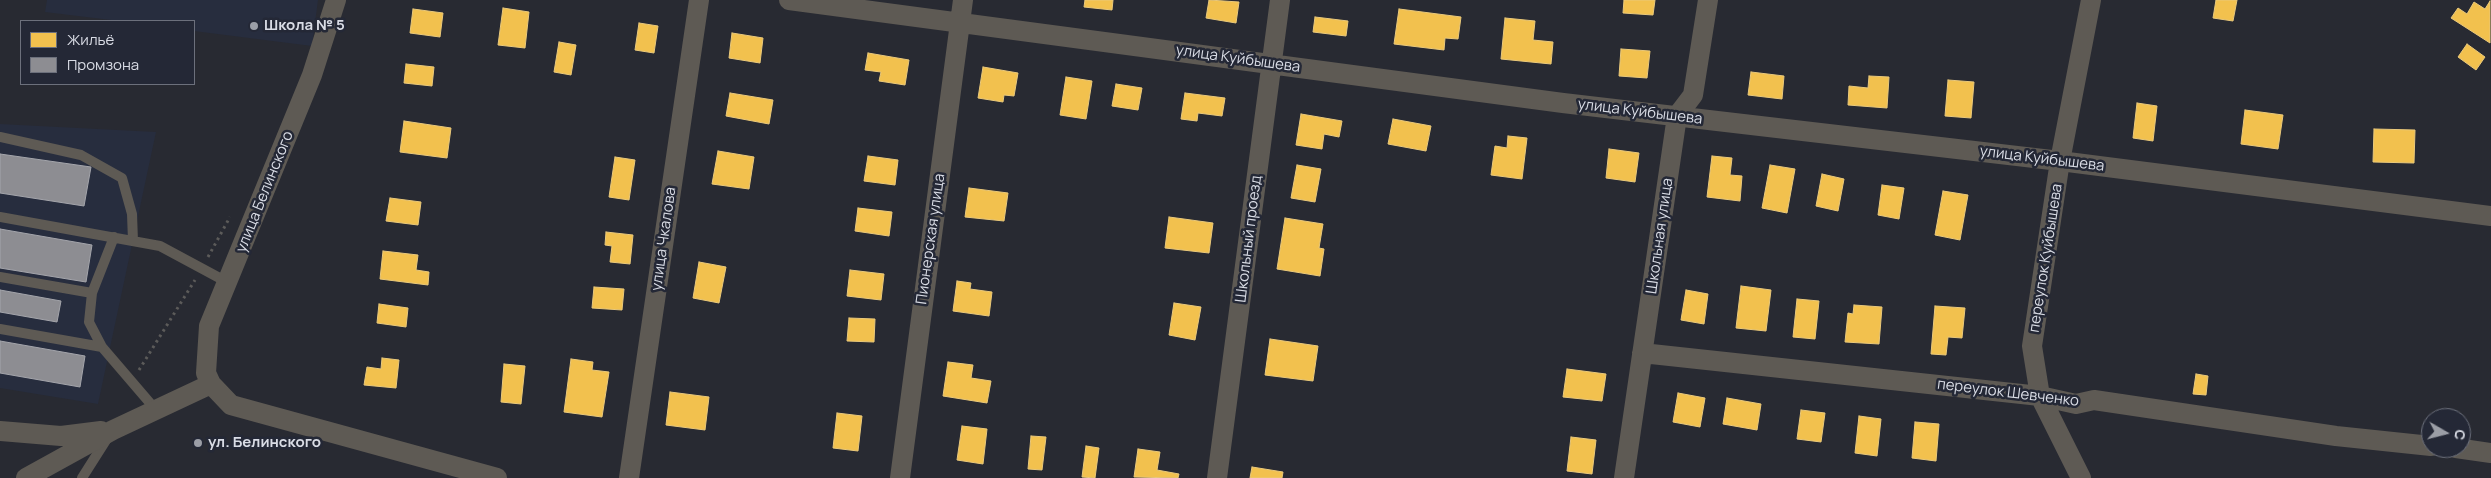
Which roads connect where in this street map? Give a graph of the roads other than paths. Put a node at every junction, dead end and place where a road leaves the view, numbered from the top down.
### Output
1 (336, 0) edge
2 (699, 0) edge
3 (789, 0) edge
4 (963, 0) edge
5 (1280, 0) edge
6 (1708, 0) edge
7 (2091, 0) edge
8 (960, 21) junction
9 (1272, 63) junction
10 (1678, 116) junction
11 (0, 137) edge
12 (2060, 161) junction
13 (2491, 216) edge
14 (0, 218) edge
15 (114, 237) junction
16 (134, 241) junction
17 (0, 277) edge
18 (227, 282) junction
19 (92, 293) junction
20 (0, 329) edge
21 (102, 347) junction
22 (1642, 353) junction
23 (211, 384) junction
24 (2040, 396) junction
25 (156, 410) junction
26 (113, 430) junction
27 (0, 431) edge
28 (2421, 445) edge
29 (2471, 450) edge
30 (2491, 453) edge
31 (26, 478) edge
32 (82, 478) edge
33 (497, 478) edge
34 (629, 478) edge
35 (900, 478) edge
36 (1217, 478) edge
37 (1624, 478) edge
38 (2081, 478) edge

1 - 18 street, улица Белинского
2 - 34 street, улица Чкалова
3 - 8 street, улица Куйбышева
4 - 8 street, Пионерская улица
5 - 9 street, Школьный проезд
6 - 10 street, Школьная улица
7 - 12 street, переулок Куйбышева
8 - 9 street, улица Куйбышева
8 - 35 street, Пионерская улица
9 - 10 street, улица Куйбышева
9 - 36 street, Школьный проезд
10 - 12 street, улица Куйбышева
10 - 22 street, Школьная улица
11 - 16 lane
12 - 13 street, улица Куйбышева
12 - 24 street, переулок Куйбышева
14 - 15 lane
15 - 16 lane
15 - 19 lane
16 - 18 lane
17 - 19 lane
18 - 23 street, улица Белинского
19 - 21 lane
20 - 21 lane
21 - 25 lane
22 - 24 street, переулок Шевченко
22 - 37 street, Школьная улица
23 - 25 street
23 - 33 street
24 - 28 street, переулок Шевченко
24 - 38 street, переулок Куйбышева
25 - 26 street
26 - 27 street
26 - 31 street
26 - 32 lane
29 - 30 street

